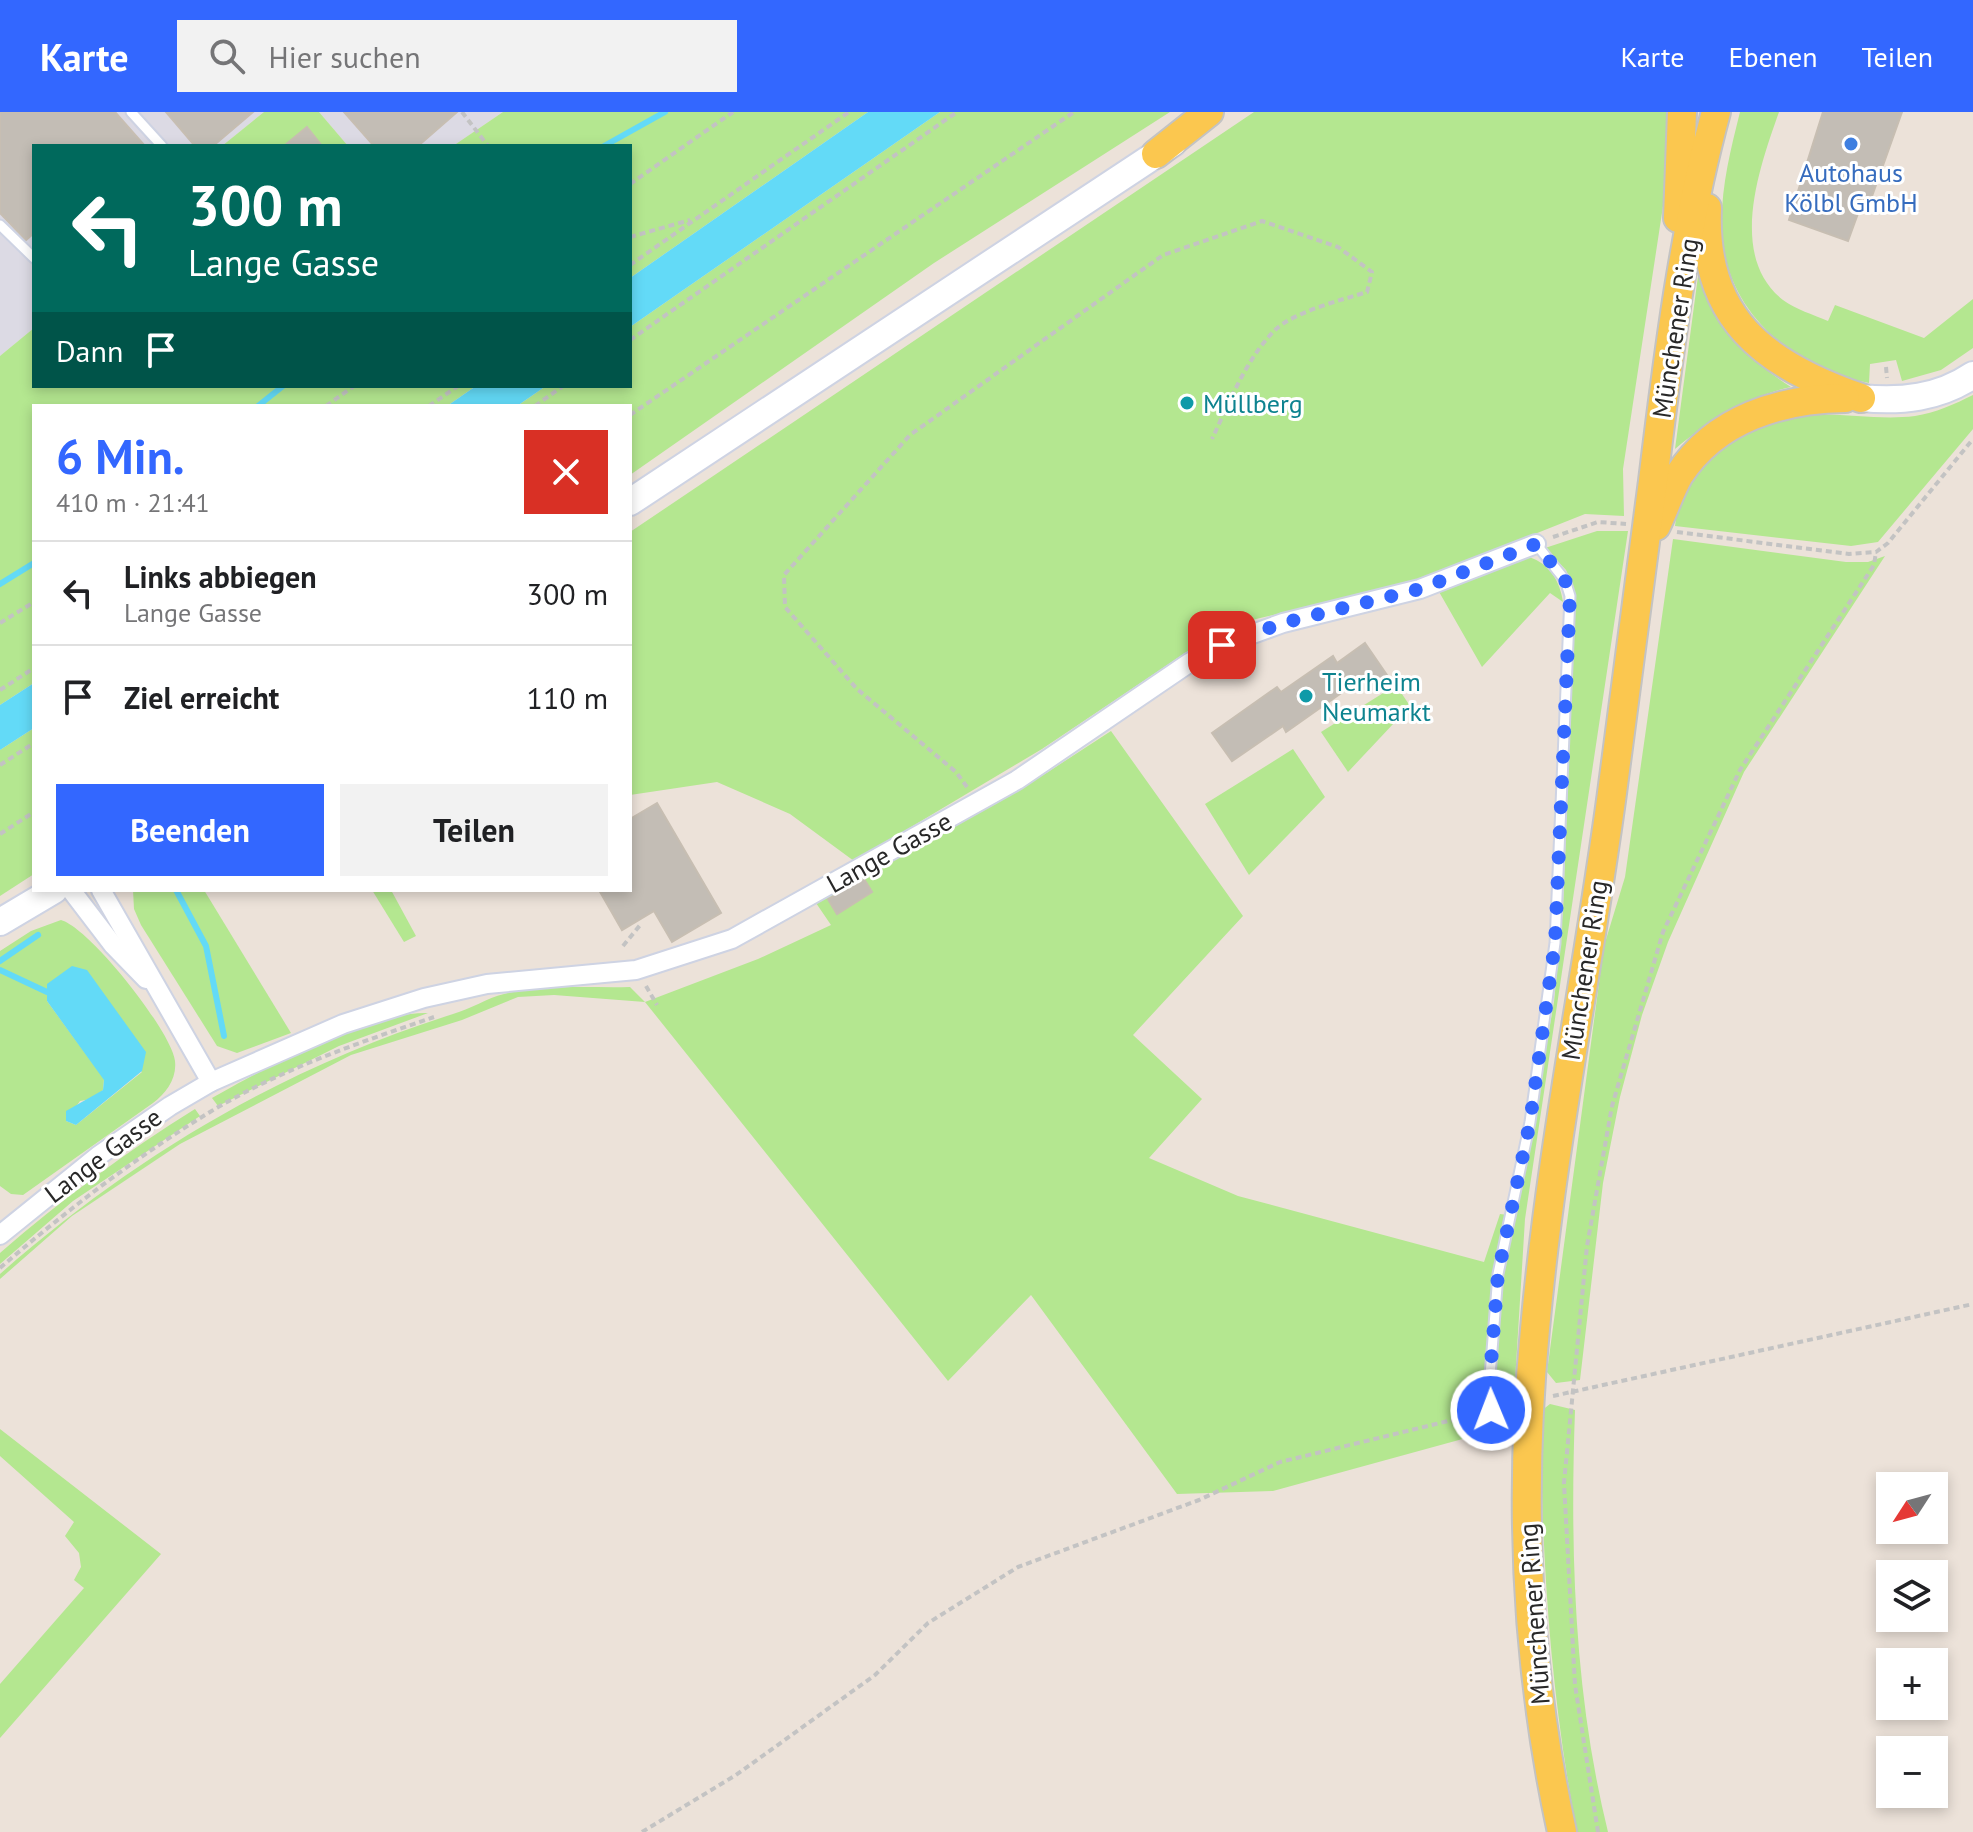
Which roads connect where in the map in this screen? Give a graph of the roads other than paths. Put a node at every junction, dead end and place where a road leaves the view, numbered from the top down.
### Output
1 (131, 112) edge
2 (1209, 112) edge
3 (1219, 112) edge
4 (1682, 112) edge
5 (1719, 112) edge
6 (160, 144) edge
7 (1156, 154) junction
8 (0, 225) edge
9 (32, 256) edge
10 (1672, 327) junction
11 (1973, 375) edge
12 (1861, 398) junction
13 (632, 501) edge
14 (1536, 544) joint
15 (1643, 556) junction
16 (51, 892) edge
17 (73, 892) edge
18 (102, 892) edge
19 (0, 922) edge
20 (162, 995) junction
21 (211, 1082) junction
22 (3, 1225) edge
23 (1531, 1400) junction
24 (1562, 1832) edge

1 - 6 lane
2 - 7 main road
3 - 7 main road
4 - 10 main road
5 - 10 main road, Münchener Ring
5 - 12 main road
7 - 13 main road
8 - 9 lane
10 - 15 main road, Münchener Ring
11 - 12 main road
12 - 15 main road
14 - 21 street, Lange Gasse
14 - 23 lane
15 - 23 main road, Münchener Ring
16 - 19 main road
17 - 20 street
18 - 20 street
20 - 21 street
21 - 22 street, Lange Gasse
23 - 24 main road, Münchener Ring

